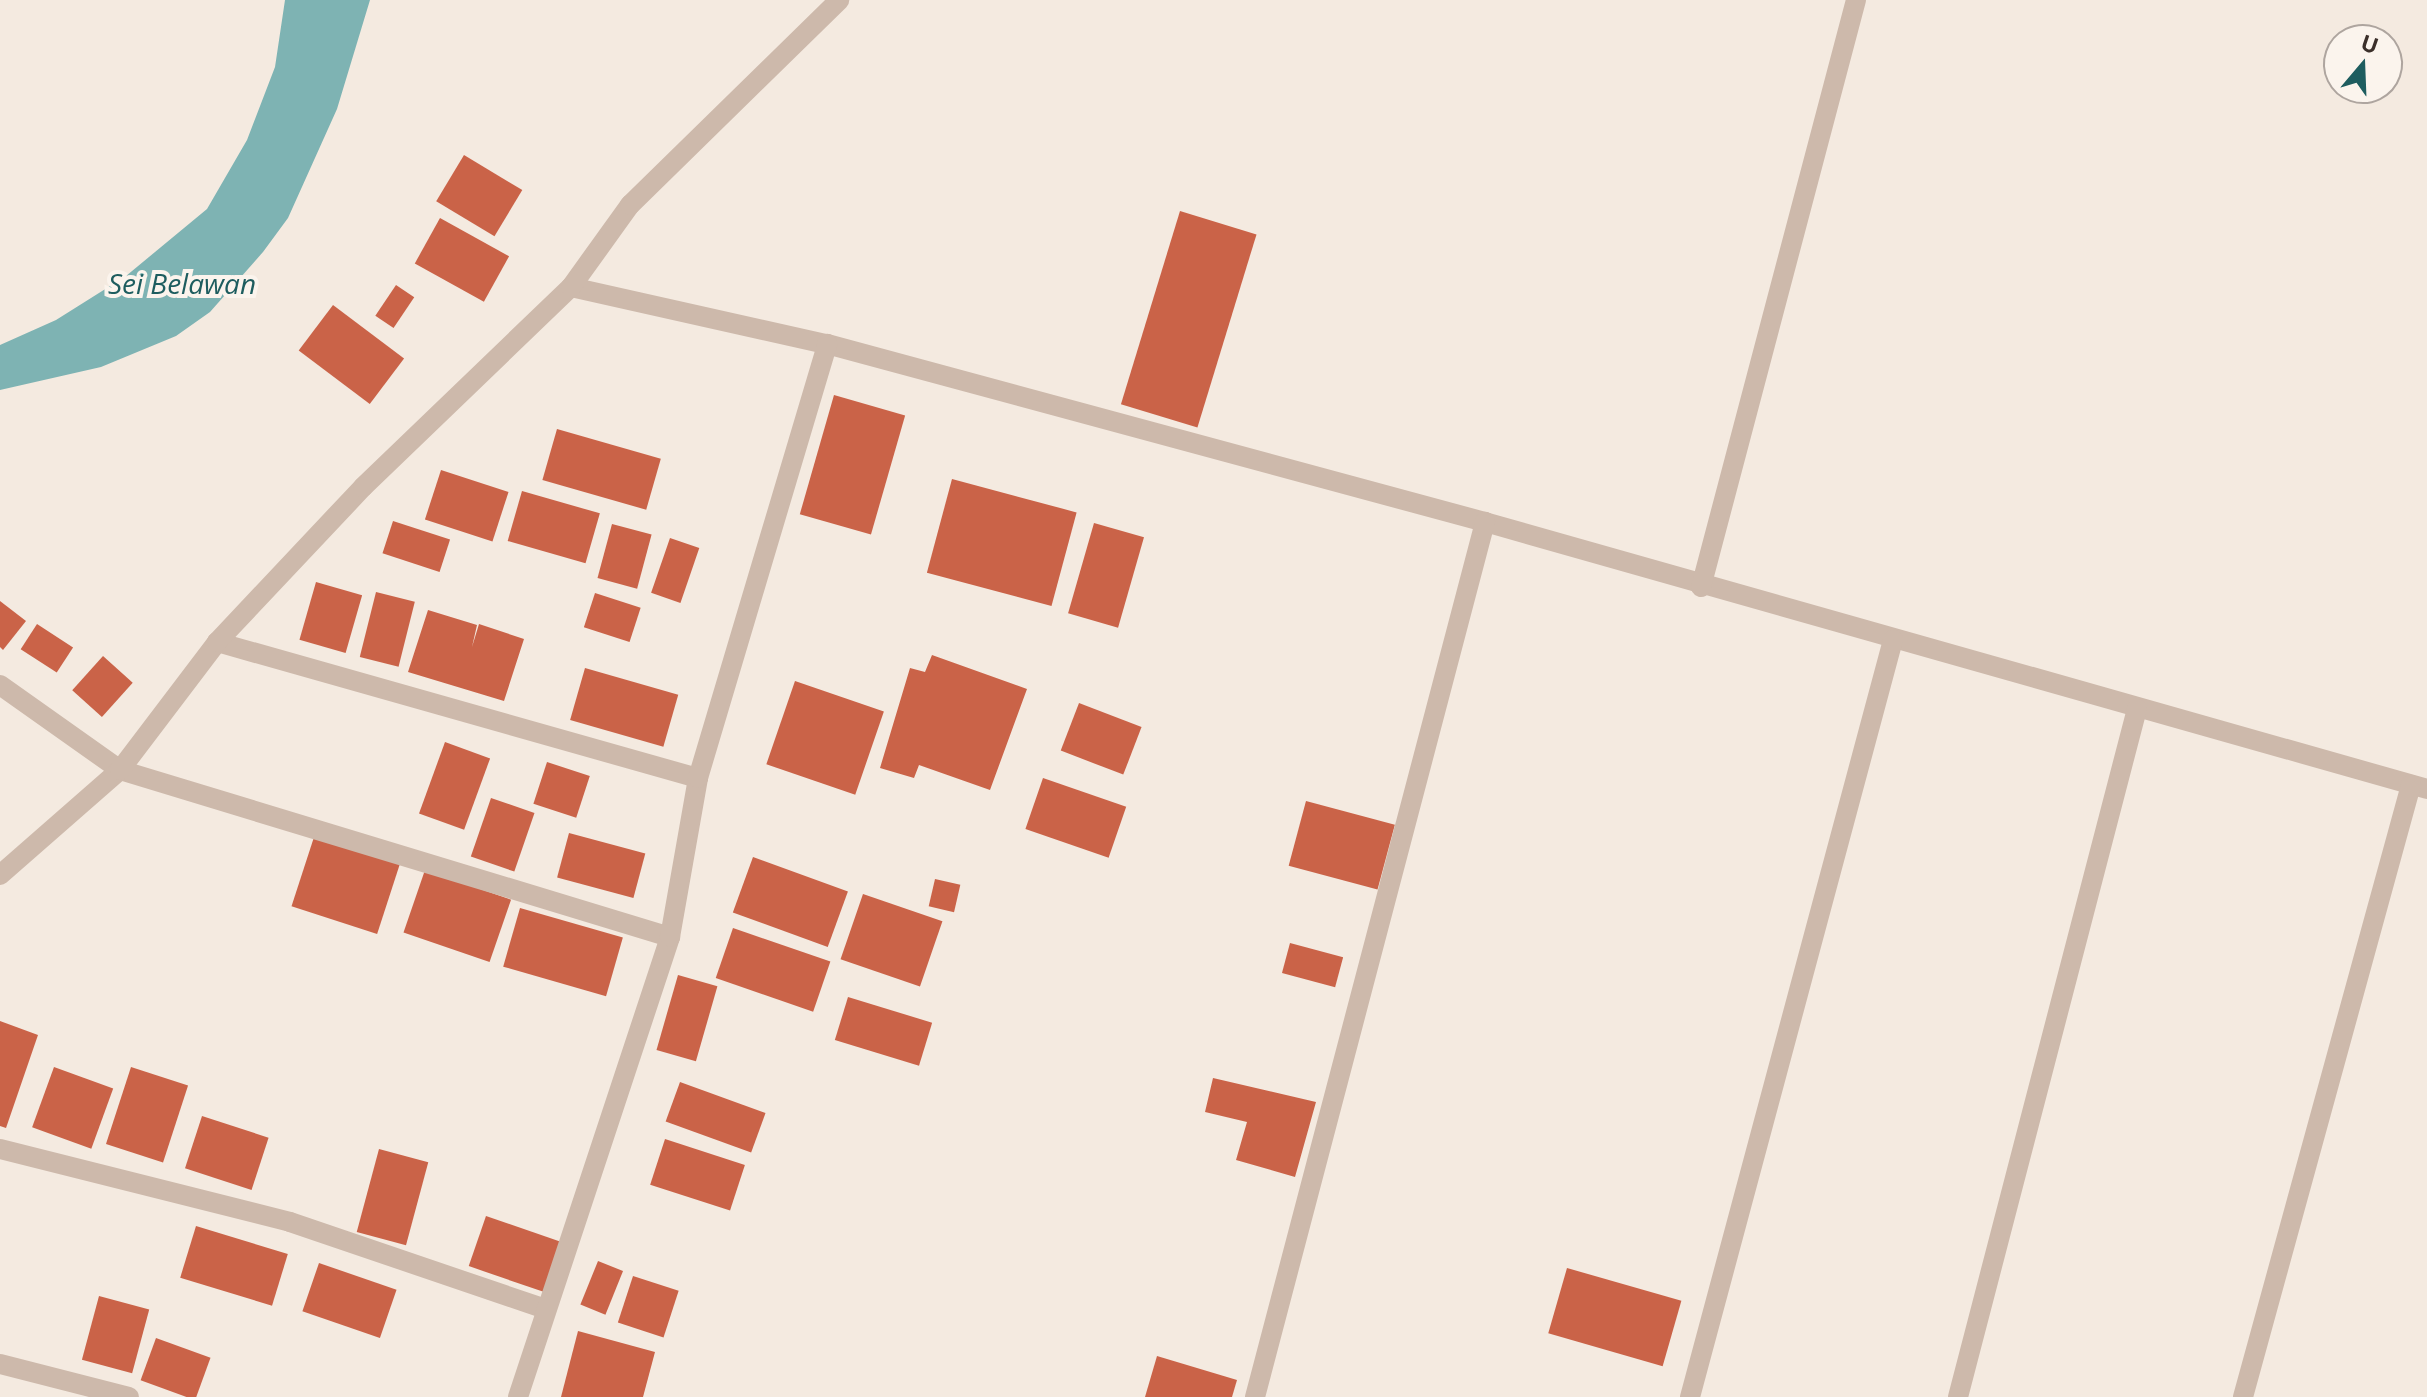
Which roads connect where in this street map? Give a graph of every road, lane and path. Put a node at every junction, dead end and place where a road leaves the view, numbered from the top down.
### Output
1 (839, 0) edge
2 (1856, 0) edge
3 (571, 287) junction
4 (827, 344) junction
5 (1485, 522) junction
6 (1701, 587) junction
7 (1893, 640) junction
8 (217, 642) junction
9 (0, 685) edge
10 (2137, 709) junction
11 (120, 770) junction
12 (698, 778) junction
13 (2419, 787) edge
14 (0, 875) edge
15 (670, 937) junction
16 (0, 1149) edge
17 (546, 1309) junction
18 (0, 1364) edge
19 (129, 1397) edge
20 (518, 1397) edge
21 (1255, 1397) edge
22 (1690, 1397) edge
23 (1958, 1397) edge
24 (2243, 1397) edge

1 - 3 street
2 - 6 street
3 - 4 street
3 - 8 street
4 - 5 street
4 - 12 street
5 - 6 street
5 - 21 street
6 - 7 street
7 - 10 street
7 - 22 street
8 - 11 street
8 - 12 street
9 - 11 street
10 - 13 street
10 - 23 street
11 - 14 street
11 - 15 street
12 - 15 street
13 - 24 street
15 - 17 street
16 - 17 street
17 - 20 street
18 - 19 street

